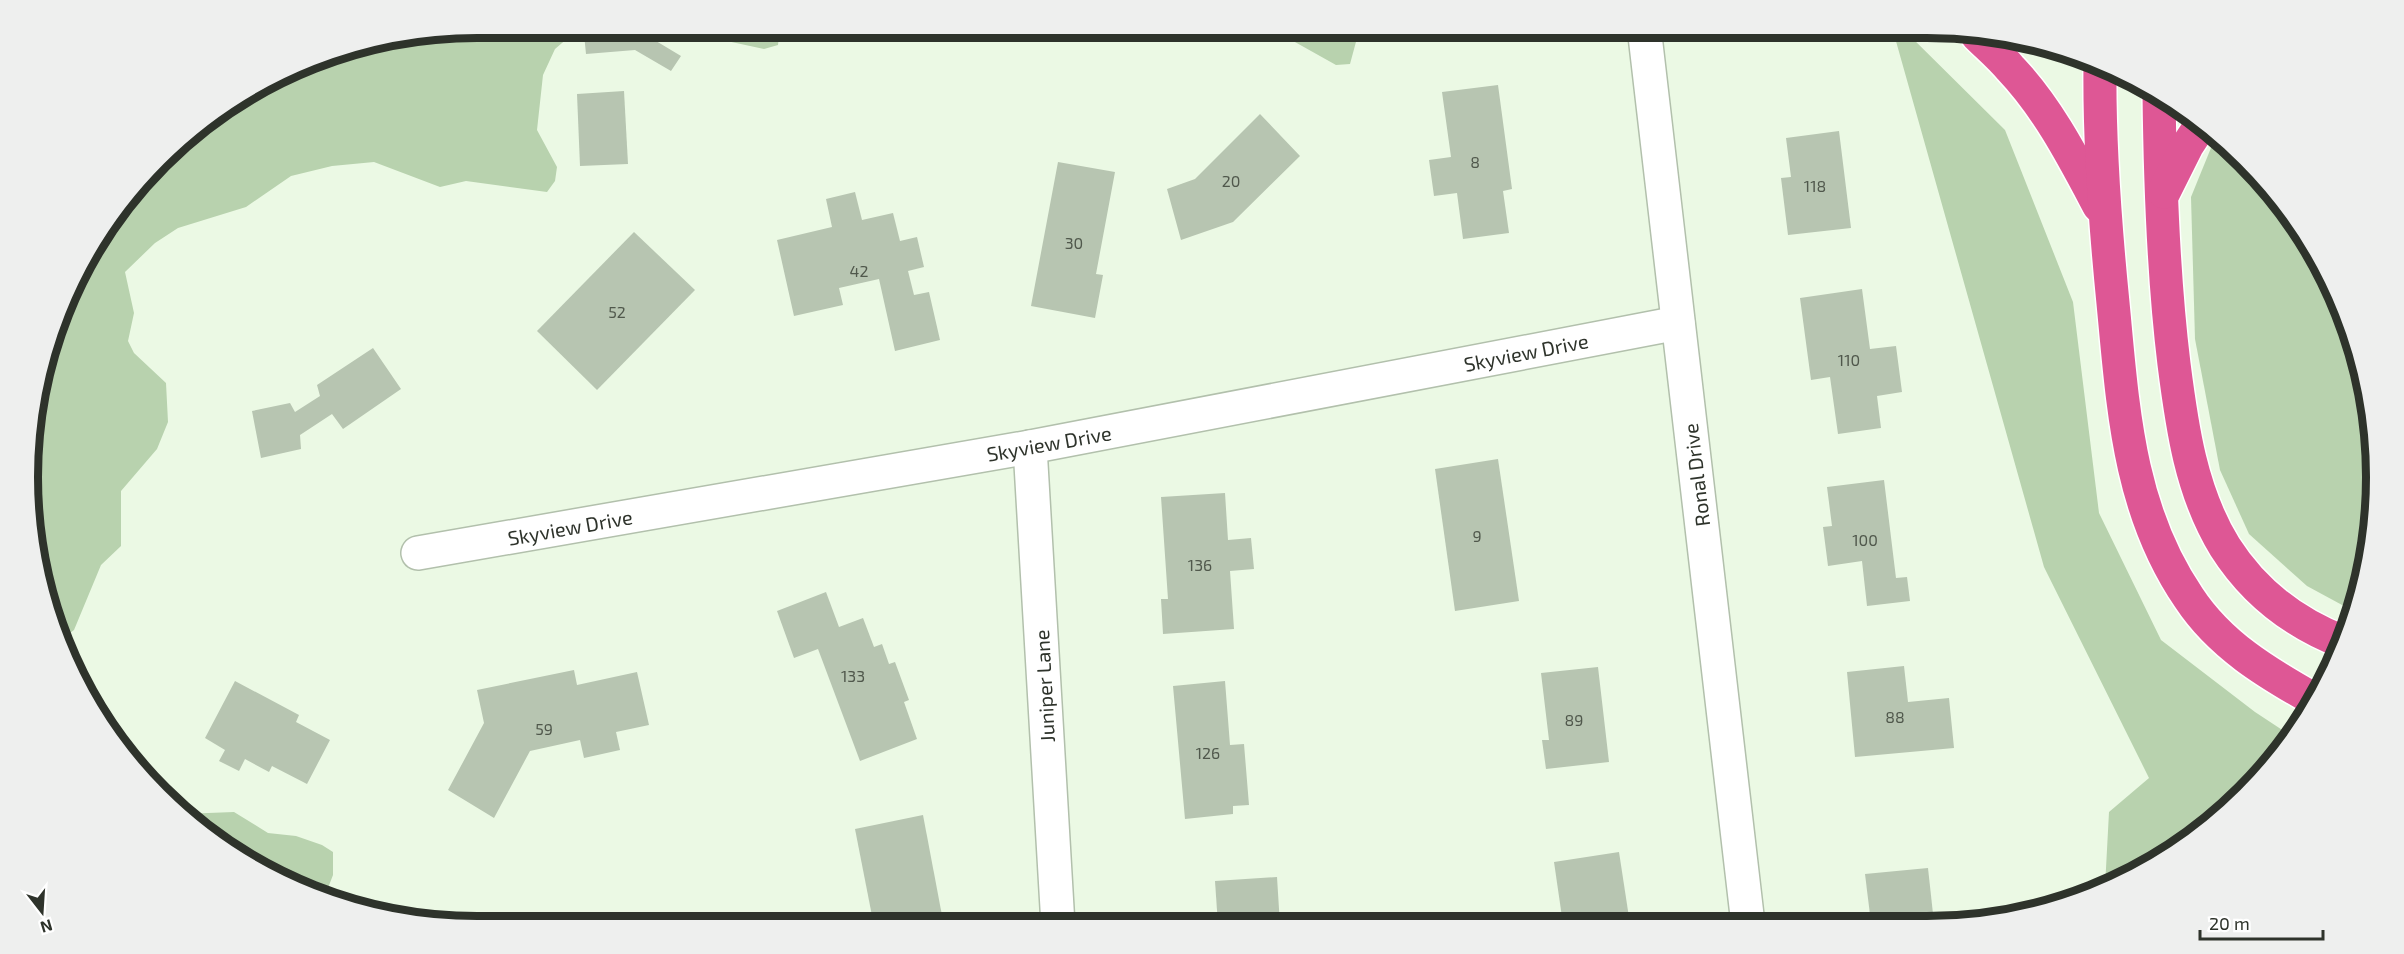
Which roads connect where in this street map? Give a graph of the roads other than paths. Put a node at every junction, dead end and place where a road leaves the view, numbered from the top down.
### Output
1 (1645, 38) edge
2 (1983, 41) edge
3 (2100, 73) edge
4 (2159, 104) edge
5 (2197, 130) edge
6 (2161, 199) junction
7 (2105, 217) junction
8 (1678, 323) junction
9 (1030, 447) junction
10 (418, 553) dead end
11 (2335, 638) edge
12 (2308, 696) edge
13 (1057, 916) edge
14 (1747, 916) edge

1 - 8 street, Ronal Drive
2 - 7 highway
3 - 7 highway
4 - 6 highway
5 - 6 highway
6 - 11 highway
7 - 12 highway
8 - 9 street, Skyview Drive
8 - 14 street, Ronal Drive
9 - 10 street, Skyview Drive
9 - 13 street, Juniper Lane

